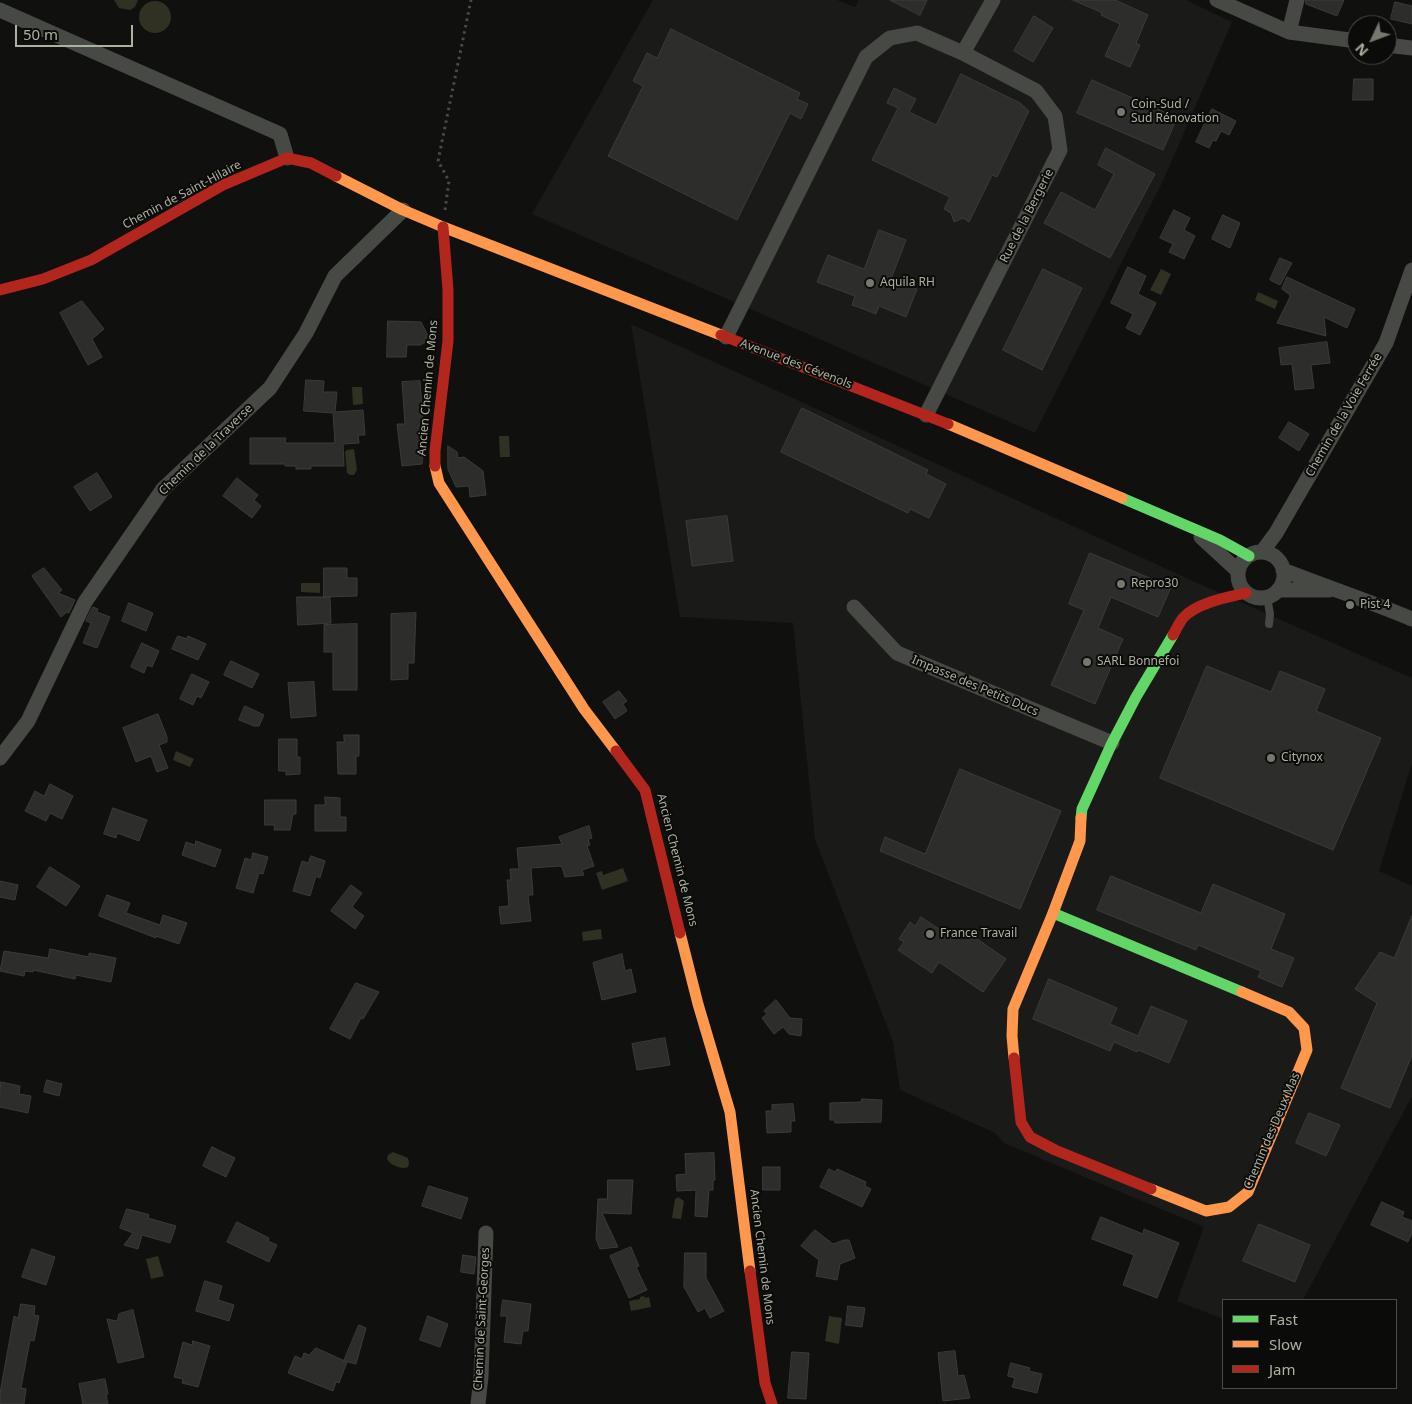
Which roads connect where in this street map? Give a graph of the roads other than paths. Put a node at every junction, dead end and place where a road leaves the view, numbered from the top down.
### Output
1 (993, 0) edge
2 (1218, 0) edge
3 (1297, 0) edge
4 (0, 10) edge
5 (1289, 32) junction
6 (1347, 40) edge
7 (1397, 46) edge
8 (1412, 48) edge
9 (963, 53) junction
10 (287, 158) junction
11 (402, 210) junction
12 (443, 228) junction
13 (1412, 270) edge
14 (0, 290) edge
15 (726, 337) junction
16 (926, 415) junction
17 (1187, 525) junction
18 (1255, 554) junction
19 (1283, 570) junction
20 (1241, 582) junction
21 (1335, 590) junction
22 (1273, 594) junction
23 (1211, 602) joint
24 (854, 607) dead end
25 (1412, 619) edge
26 (1269, 624) dead end
27 (1112, 743) junction
28 (0, 758) edge
29 (1053, 913) junction
30 (486, 1234) dead end
31 (478, 1404) edge
32 (772, 1404) edge

1 - 9 street
2 - 5 street
3 - 5 street
4 - 10 street
5 - 6 street
7 - 8 street
9 - 15 street, Rue de la Bergerie
9 - 16 street, Rue de la Bergerie
10 - 11 street
10 - 14 street, Chemin de Saint-Hilaire
11 - 12 street, Avenue des Cévenols
11 - 28 street, Chemin de la Traverse
12 - 15 street, Avenue des Cévenols
12 - 32 street, Ancien Chemin de Mons
13 - 18 street, Chemin de la Voie Ferrée
15 - 16 street, Avenue des Cévenols
16 - 17 street, Avenue des Cévenols
17 - 18 street, Avenue des Cévenols
17 - 20 street, Avenue des Cévenols
18 - 19 street
18 - 20 street
19 - 21 street
19 - 22 street
20 - 22 street
20 - 23 street, Chemin des Deux Mas
21 - 22 street
21 - 25 street
22 - 26 lane
23 - 27 street, Chemin des Deux Mas
24 - 27 street, Impasse des Petits Ducs
27 - 29 street, Chemin des Deux Mas
29 - 29 street, Chemin des Deux Mas
30 - 31 street, Chemin de Saint-Georges

